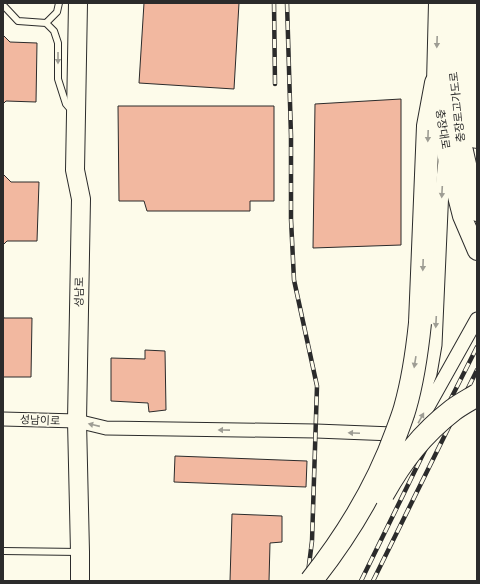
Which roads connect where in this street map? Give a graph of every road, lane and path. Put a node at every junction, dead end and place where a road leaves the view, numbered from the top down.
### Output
1 (59, 3) edge
2 (66, 3) edge
3 (78, 3) edge
4 (85, 3) edge
5 (438, 3) edge
6 (453, 3) edge
7 (472, 3) edge
8 (3, 5) edge
9 (46, 23) junction
10 (79, 25) junction
11 (436, 83) junction
12 (76, 116) junction
13 (477, 137) edge
14 (446, 153) junction
15 (477, 210) edge
16 (477, 251) edge
17 (477, 319) edge
18 (477, 395) edge
19 (3, 419) edge
20 (77, 421) junction
21 (393, 434) junction
22 (3, 551) edge
23 (80, 552) junction
24 (80, 581) edge
25 (304, 581) edge
26 (311, 581) edge
27 (318, 581) edge
28 (327, 581) edge

1 - 9 lane
2 - 10 main road
3 - 10 main road, 성남로
4 - 10 main road
5 -> 11 main road, 충장대로
6 - 15 highway, 충장로고가도로
7 - 13 highway, 충장로고가도로
8 - 9 lane
9 -> 12 lane
10 - 12 main road, 성남로
11 - 14 main road, 충장대로
11 -> 26 highway, bridge
12 - 20 main road, 성남로
14 - 16 main road, 충장대로
14 -> 21 street
27 -> 17 street
18 - 28 highway, bridge
19 - 20 street, 성남이로
21 -> 20 street, 성남이로
20 - 23 main road, 성남로
21 - 25 street
22 - 23 lane
23 - 24 main road, 성남로

